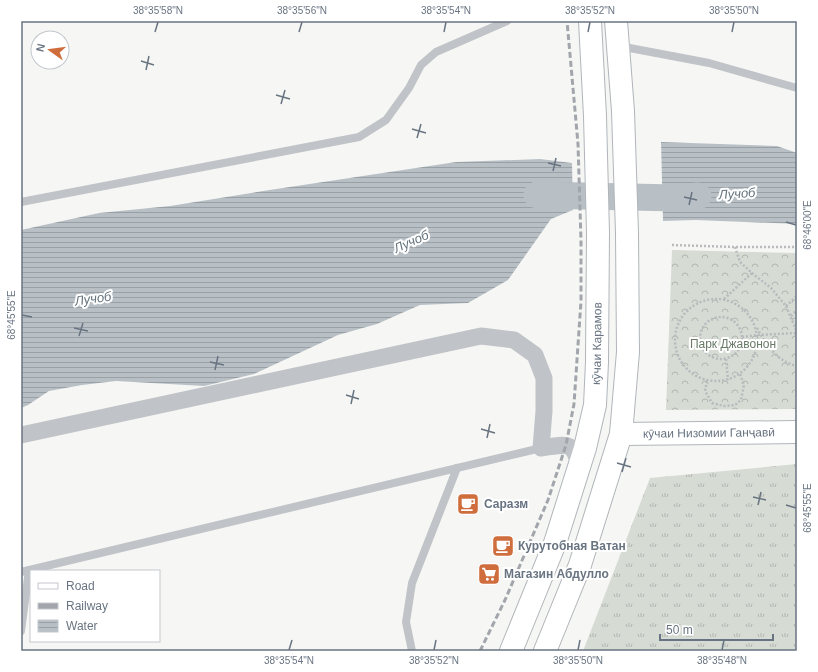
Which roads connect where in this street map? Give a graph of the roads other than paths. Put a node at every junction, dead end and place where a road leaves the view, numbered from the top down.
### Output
1 (507, 21) edge
2 (590, 21) edge
3 (616, 21) edge
4 (618, 46) junction
5 (797, 88) edge
6 (21, 202) edge
7 (797, 432) edge
8 (621, 434) junction
9 (21, 435) edge
10 (542, 448) junction
11 (579, 467) junction
12 (457, 468) junction
13 (25, 571) edge
14 (21, 631) edge
15 (412, 651) edge
16 (511, 651) edge
17 (545, 651) edge

1 - 6 lane
2 - 11 main road, кӯчаи Карамов
3 - 4 main road
4 - 5 lane
4 - 8 main road
7 - 8 main road, кӯчаи Низомии Ганҷавӣ
8 - 17 main road
9 - 10 street
10 - 11 street
10 - 12 lane
11 - 16 main road, кӯчаи Карамов
12 - 13 lane
12 - 15 lane
13 - 14 lane

